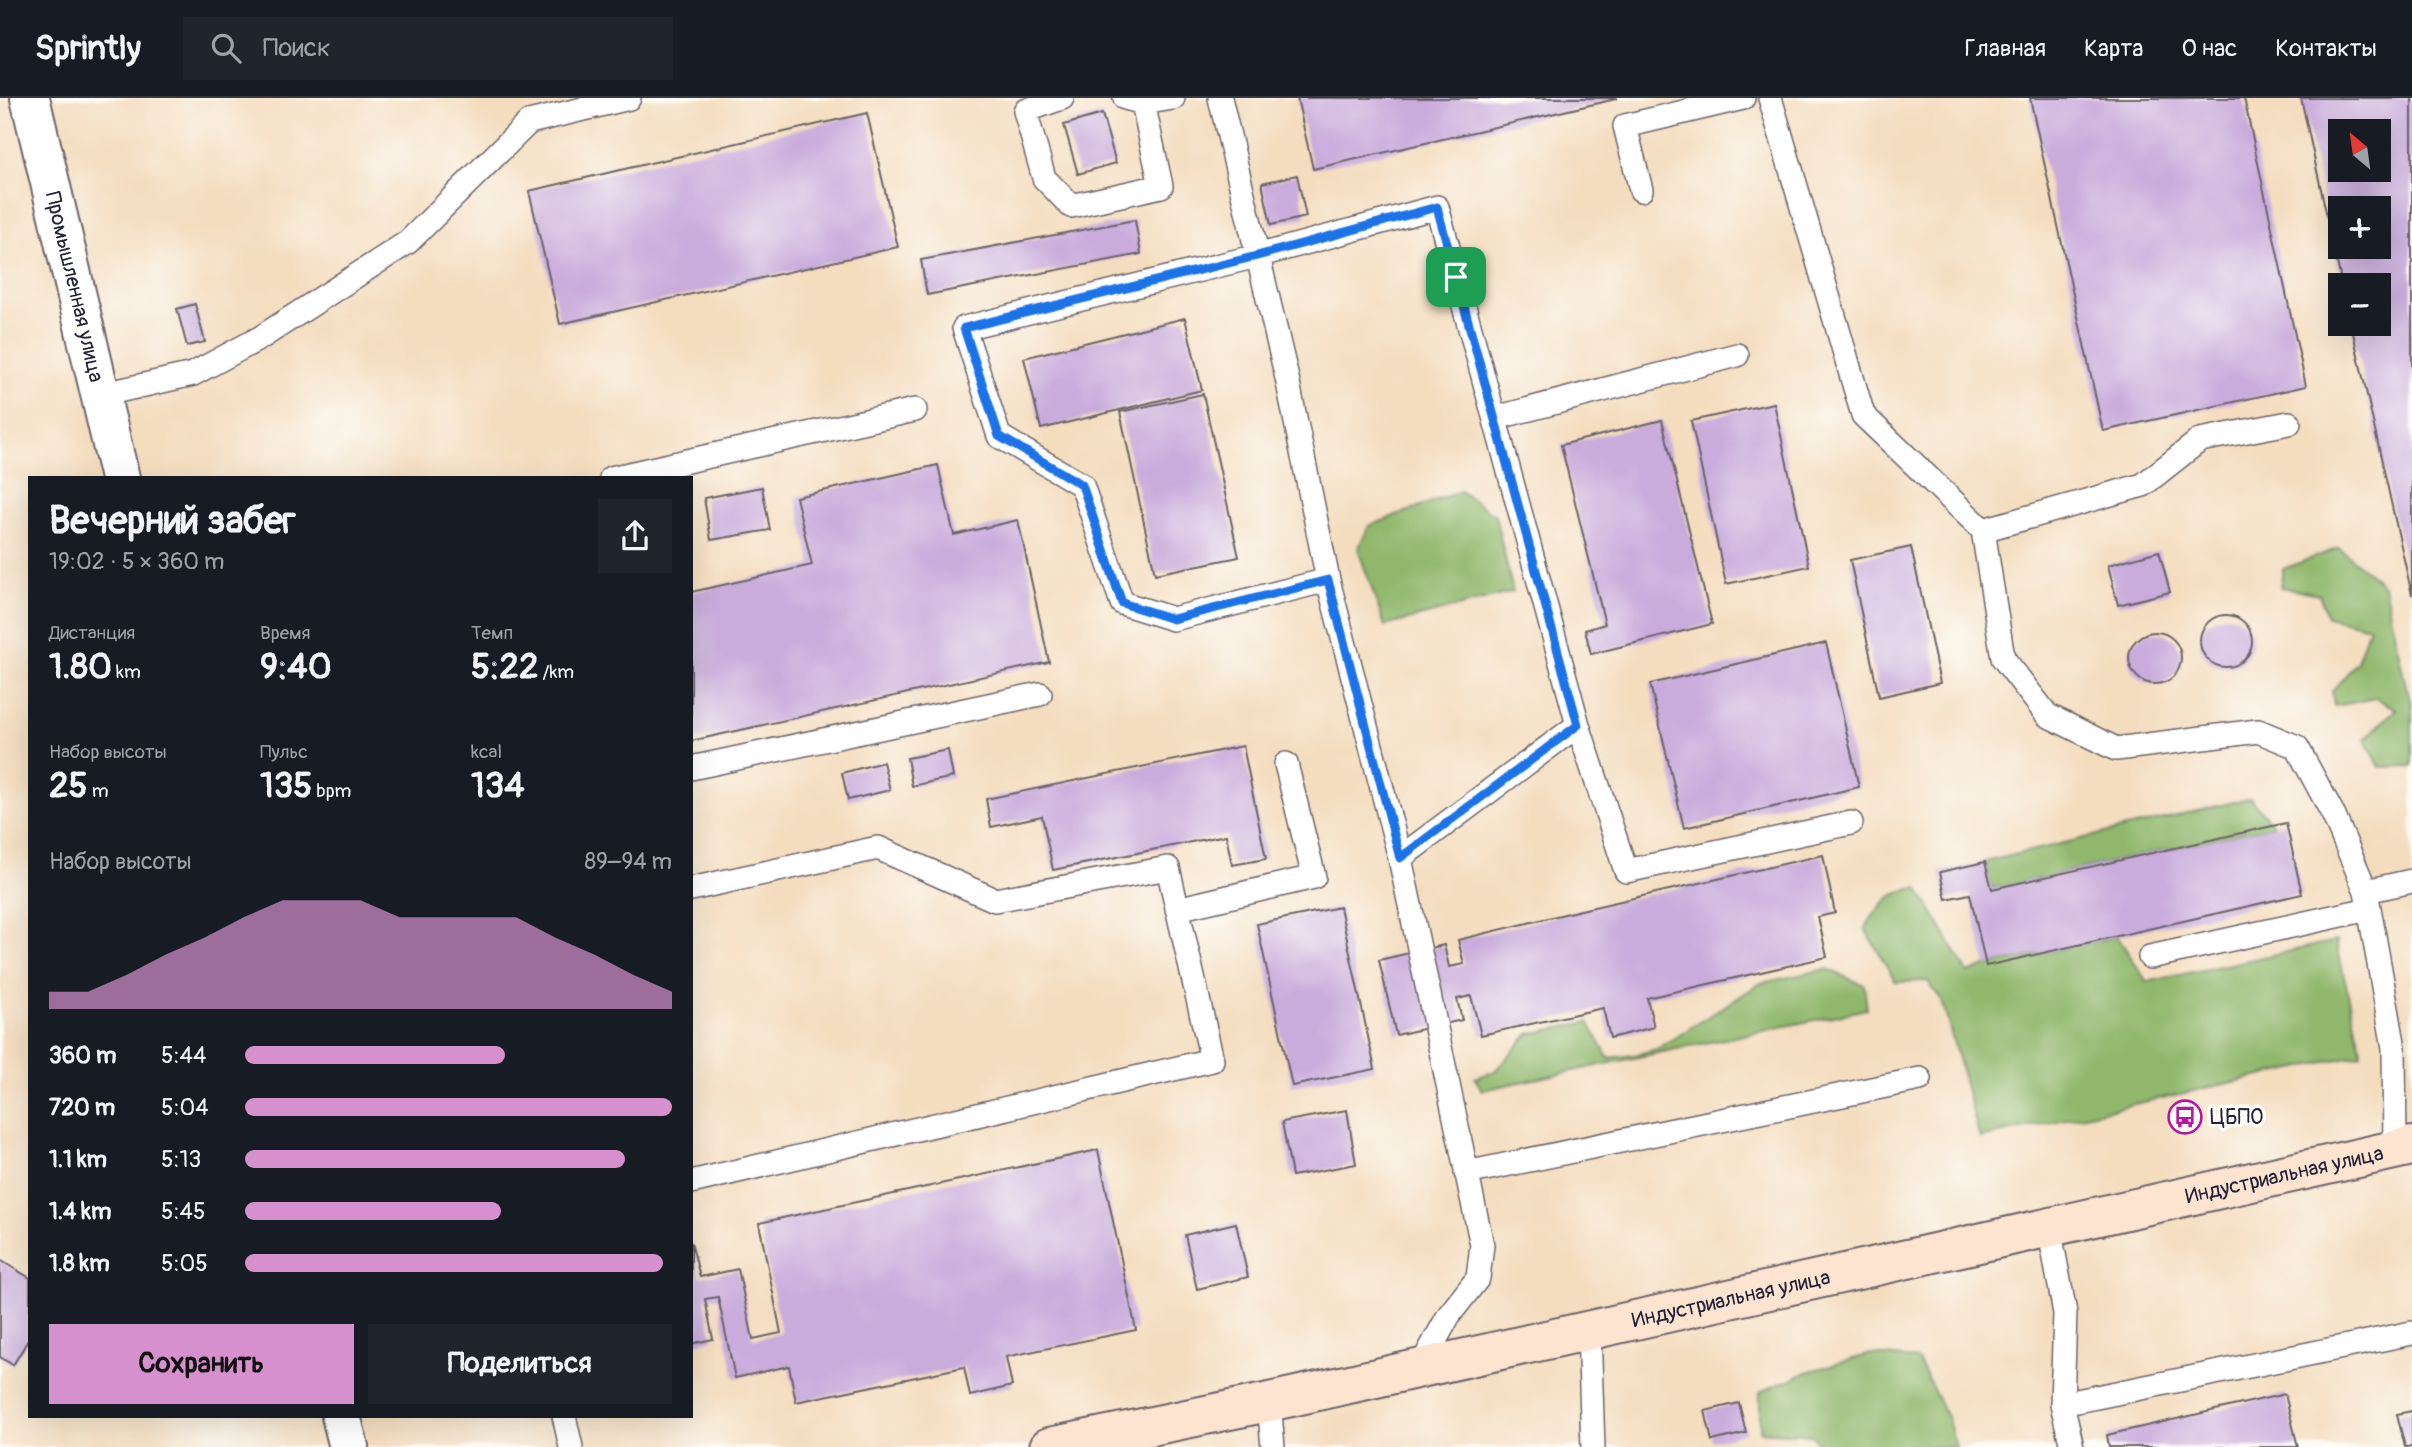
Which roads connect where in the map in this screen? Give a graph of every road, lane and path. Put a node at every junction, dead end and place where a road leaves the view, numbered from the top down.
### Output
1 (30, 98) edge
2 (629, 98) edge
3 (1062, 98) edge
4 (1173, 98) edge
5 (1220, 98) edge
6 (1743, 98) edge
7 (1770, 98) edge
8 (1134, 101) edge
9 (1641, 190) dead end
10 (1257, 256) junction
11 (1737, 355) dead end
12 (100, 395) junction
13 (915, 410) dead end
14 (1494, 418) junction
15 (2289, 424) dead end
16 (120, 476) edge
17 (620, 476) edge
18 (1983, 530) junction
19 (1328, 580) junction
20 (1040, 694) dead end
21 (1578, 725) junction
22 (1286, 764) dead end
23 (693, 768) edge
24 (1851, 823) dead end
25 (1400, 858) junction
26 (2412, 881) edge
27 (693, 889) edge
28 (2367, 900) junction
29 (1177, 909) junction
30 (2151, 957) dead end
31 (1920, 1079) dead end
32 (2404, 1148) edge
33 (1466, 1173) junction
34 (693, 1182) edge
35 (2049, 1227) junction
36 (1589, 1330) junction
37 (2412, 1333) edge
38 (1420, 1368) junction
39 (1269, 1402) junction
40 (2062, 1404) junction
41 (342, 1418) edge
42 (564, 1418) edge
43 (349, 1447) edge
44 (571, 1447) edge
45 (1049, 1447) edge
46 (1273, 1447) edge
47 (1593, 1447) edge
48 (2072, 1447) edge

1 - 12 street, Промышленная улица
2 - 12 lane
3 - 8 lane
4 - 8 lane
5 - 10 lane
6 - 9 lane
7 - 18 lane
10 - 14 lane
10 - 19 lane
10 - 19 lane
11 - 14 lane
12 - 16 street, Промышленная улица
13 - 17 lane
14 - 21 lane
15 - 18 lane
18 - 28 lane
19 - 25 lane
20 - 23 lane
21 - 24 lane
21 - 25 lane
22 - 29 lane
25 - 33 lane
26 - 28 lane
27 - 29 lane
28 - 30 lane
28 - 32 lane
29 - 34 lane
31 - 33 lane
32 - 35 main road, Индустриальная улица
33 - 38 lane
35 - 36 main road, Индустриальная улица
35 - 40 lane
36 - 38 main road, Индустриальная улица
36 - 47 lane
37 - 40 lane
38 - 39 main road, Индустриальная улица
39 - 45 main road, Индустриальная улица
39 - 46 lane
40 - 48 lane
41 - 43 street
42 - 44 lane

